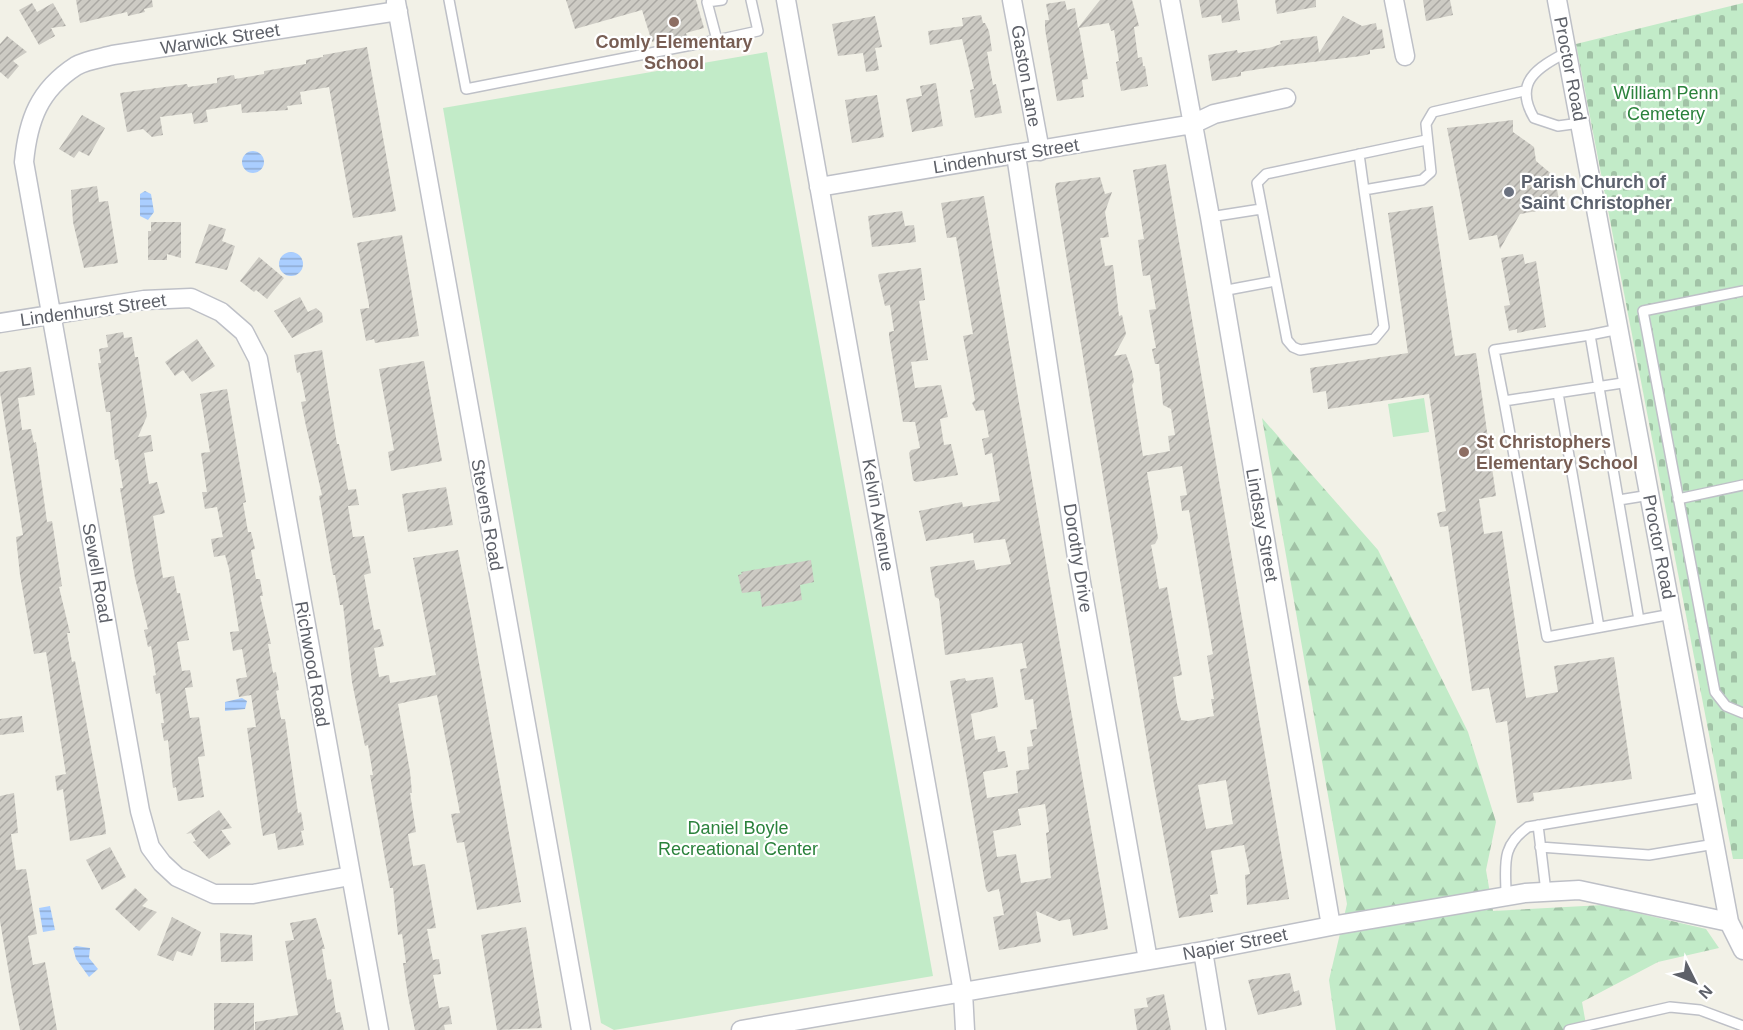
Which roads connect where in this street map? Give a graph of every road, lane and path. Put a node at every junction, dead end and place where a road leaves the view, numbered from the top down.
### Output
1 (449, 0) edge
2 (722, 0) edge
3 (751, 0) edge
4 (786, 0) edge
5 (1012, 0) edge
6 (1170, 0) edge
7 (1394, 0) edge
8 (1557, 0) edge
9 (397, 6) edge
10 (717, 40) junction
11 (1567, 52) junction
12 (1405, 56) dead end
13 (51, 88) joint
14 (1524, 91) junction
15 (1286, 98) dead end
16 (1580, 123) junction
17 (1193, 124) junction
18 (1426, 140) junction
19 (1040, 152) junction
20 (1359, 154) junction
21 (1016, 155) junction
22 (819, 188) junction
23 (1364, 190) junction
24 (1261, 209) junction
25 (1210, 217) junction
26 (1275, 281) junction
27 (1222, 291) junction
28 (1743, 291) edge
29 (220, 311) joint
30 (52, 315) junction
31 (0, 323) edge
32 (1619, 329) junction
33 (1590, 335) junction
34 (1629, 382) junction
35 (1600, 387) junction
36 (1558, 393) junction
37 (1504, 401) junction
38 (1743, 485) edge
39 (1650, 495) junction
40 (1678, 499) junction
41 (1619, 500) junction
42 (1672, 614) junction
43 (1639, 620) junction
44 (1599, 627) junction
45 (1743, 713) edge
46 (1706, 797) junction
47 (1538, 825) junction
48 (1715, 844) junction
49 (1540, 847) junction
50 (350, 876) junction
51 (1546, 892) junction
52 (1506, 896) junction
53 (1730, 922) junction
54 (1331, 926) junction
55 (1743, 950) edge
56 (1203, 951) junction
57 (1148, 960) junction
58 (963, 992) junction
59 (1743, 1026) edge
60 (379, 1030) edge
61 (581, 1030) edge
62 (741, 1030) edge
63 (966, 1030) edge
64 (1216, 1030) edge
65 (1569, 1030) edge

1 - 10 lane
2 - 10 lane
3 - 10 lane
4 - 22 street, Kelvin Avenue
5 - 19 street, Gaston Lane
6 - 17 street, Lindsay Street
7 - 12 street
8 - 11 street, Proctor Road
9 - 13 street, Warwick Street
9 - 61 street, Stevens Road
11 - 14 lane
11 - 16 street, Proctor Road
13 - 30 street, Sewell Road
14 - 16 lane
14 - 18 lane
15 - 17 street, Lindenhurst Street
16 - 32 street, Proctor Road
17 - 19 street, Lindenhurst Street
17 - 25 street, Lindsay Street
18 - 20 lane
18 - 23 lane
19 - 21 street, Lindenhurst Street
20 - 23 lane
20 - 24 lane
21 - 22 street, Lindenhurst Street
21 - 57 street, Dorothy Drive
22 - 58 street, Kelvin Avenue
23 - 26 lane
24 - 25 lane
24 - 26 lane
25 - 27 street, Lindsay Street
26 - 27 lane
27 - 54 street, Lindsay Street
28 - 40 lane
29 - 30 street, Lindenhurst Street
29 - 50 street, Richwood Road
30 - 31 street, Lindenhurst Street
30 - 50 street, Sewell Road
32 - 33 lane
32 - 34 street, Proctor Road
33 - 35 lane
33 - 37 lane
34 - 35 lane
34 - 39 street, Proctor Road
35 - 36 lane
35 - 41 lane
36 - 37 lane
36 - 44 lane
37 - 44 lane
38 - 40 lane
39 - 41 lane
39 - 42 street, Proctor Road
40 - 45 lane
41 - 43 lane
42 - 43 lane
42 - 46 street, Proctor Road
43 - 44 lane
46 - 47 lane
46 - 48 street, Proctor Road
47 - 49 lane
47 - 52 lane
48 - 49 lane
48 - 53 street, Proctor Road
49 - 51 lane
50 - 60 street, Richwood Road
51 - 52 street, Napier Street
51 - 53 street, Napier Street
52 - 54 street, Napier Street
53 - 55 street, Proctor Road
54 - 56 street, Napier Street
56 - 57 street, Napier Street
56 - 64 street
57 - 58 street, Napier Street
58 - 62 street, Napier Street
58 - 63 street, Kelvin Avenue
59 - 65 lane

